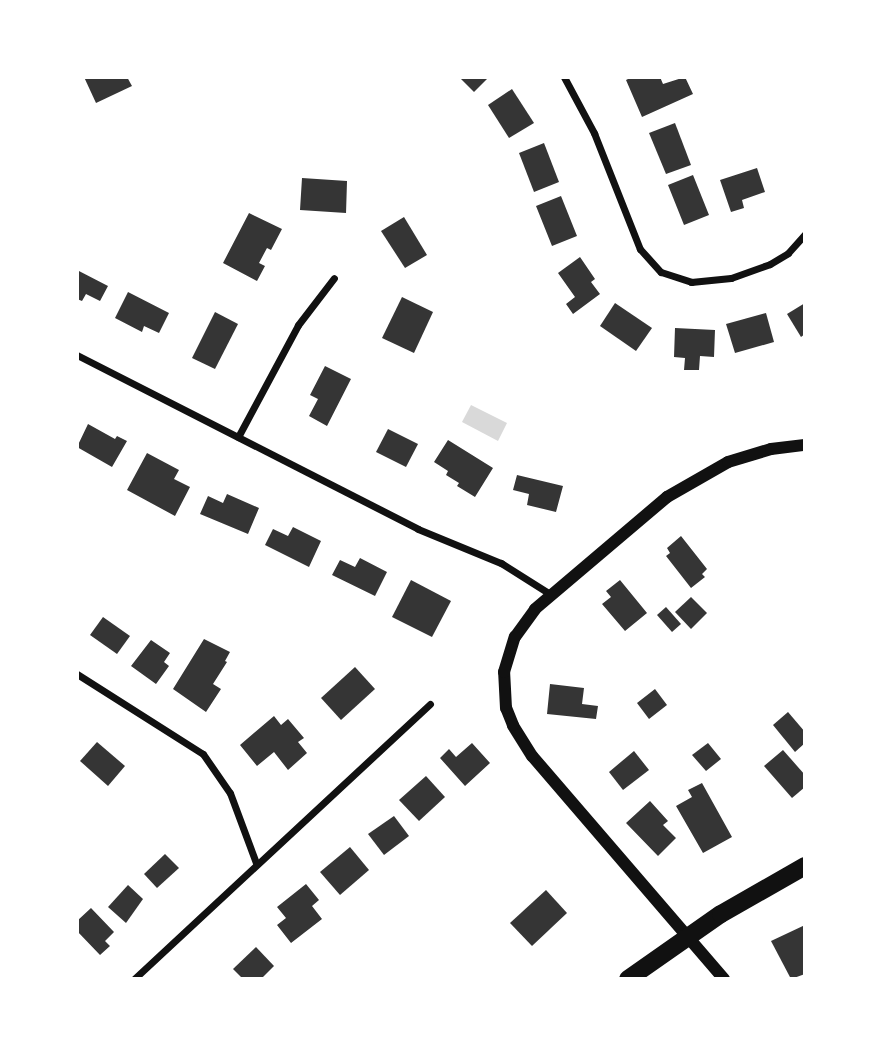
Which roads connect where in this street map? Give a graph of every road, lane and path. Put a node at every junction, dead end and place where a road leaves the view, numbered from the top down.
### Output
1 (564, 77) edge
2 (805, 234) edge
3 (334, 278) dead end
4 (77, 355) edge
5 (238, 437) junction
6 (805, 445) edge
7 (551, 594) junction
8 (77, 674) edge
9 (430, 704) dead end
10 (256, 863) junction
11 (805, 866) edge
12 (687, 936) junction
13 (134, 979) edge
14 (628, 979) edge
15 (724, 979) edge

1 - 2 street
3 - 5 street
4 - 5 street
5 - 7 street
6 - 7 street
7 - 12 street
8 - 10 street
9 - 10 street
10 - 13 street
11 - 12 main road
12 - 14 main road
12 - 15 street

